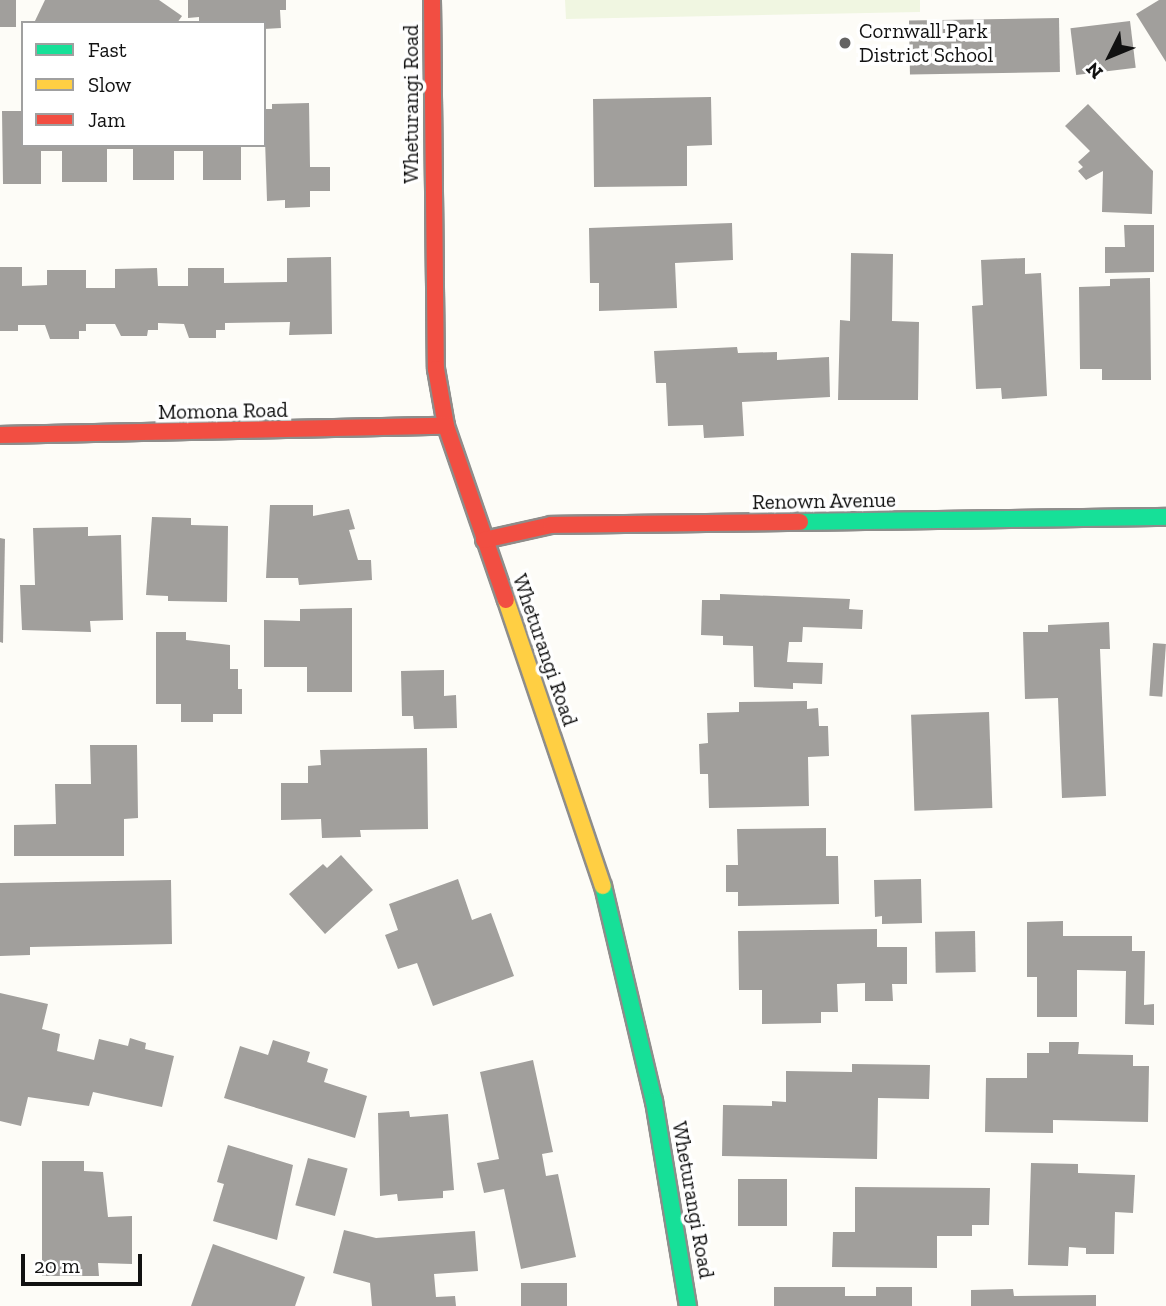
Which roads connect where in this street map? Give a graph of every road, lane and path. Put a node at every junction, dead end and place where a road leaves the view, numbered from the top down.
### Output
1 (432, 0) edge
2 (446, 426) junction
3 (0, 435) edge
4 (1166, 517) edge
5 (484, 540) junction
6 (688, 1306) edge

1 - 2 street, Wheturangi Road
2 - 3 street, Momona Road
2 - 5 street, Wheturangi Road
4 - 5 street, Renown Avenue
5 - 6 street, Wheturangi Road

